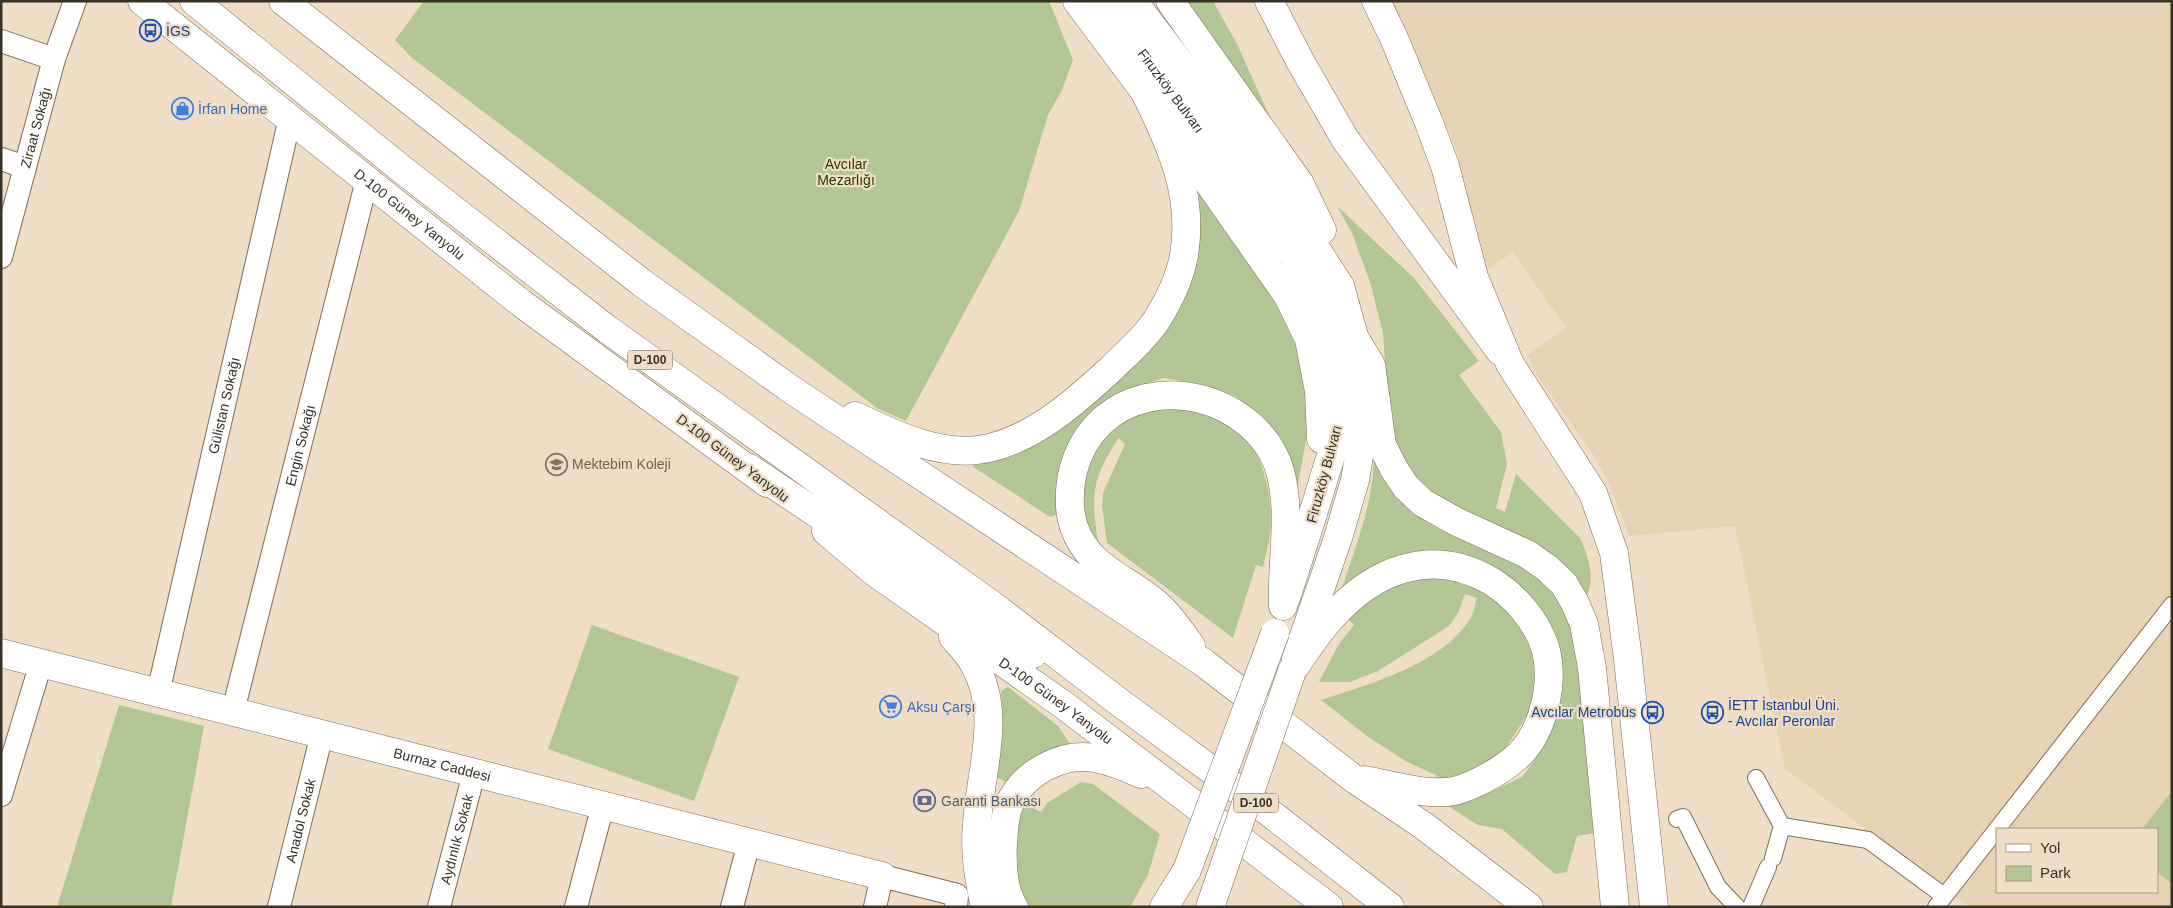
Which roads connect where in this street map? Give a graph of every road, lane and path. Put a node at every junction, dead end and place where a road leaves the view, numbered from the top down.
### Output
1 (75, 1) edge
2 (142, 1) edge
3 (194, 1) edge
4 (284, 1) edge
5 (1077, 1) edge
6 (1104, 1) edge
7 (1133, 1) edge
8 (1170, 1) edge
9 (1269, 1) edge
10 (1376, 1) edge
11 (1, 41) edge
12 (54, 59) junction
13 (1145, 92) junction
14 (290, 118) junction
15 (1, 158) edge
16 (25, 167) junction
17 (367, 180) junction
18 (1, 256) edge
19 (1340, 286) junction
20 (1354, 337) junction
21 (1510, 364) junction
22 (792, 390) junction
23 (749, 468) junction
24 (1324, 478) junction
25 (2172, 605) edge
26 (1283, 606) junction
27 (937, 616) junction
28 (1, 653) edge
29 (41, 663) junction
30 (1204, 663) junction
31 (1292, 671) junction
32 (158, 693) junction
33 (1119, 702) junction
34 (232, 711) junction
35 (322, 734) junction
36 (474, 772) junction
37 (1354, 778) junction
38 (1756, 778) dead end
39 (1178, 792) junction
40 (1, 795) edge
41 (603, 805) junction
42 (1676, 819) dead end
43 (1782, 826) junction
44 (1998, 828) edge
45 (1996, 830) edge
46 (748, 842) junction
47 (1187, 870) junction
48 (882, 876) junction
49 (1213, 897) edge
50 (1940, 901) edge
51 (1327, 906) edge
52 (279, 907) edge
53 (439, 907) edge
54 (576, 907) edge
55 (732, 907) edge
56 (875, 907) edge
57 (956, 907) edge
58 (985, 907) edge
59 (1014, 907) edge
60 (1164, 907) edge
61 (1178, 907) edge
62 (1390, 907) edge
63 (1529, 907) edge
64 (1615, 907) edge
65 (1654, 907) edge
66 (1737, 907) edge
67 (1751, 907) edge

1 - 12 street, Ziraat Sokağı
2 - 14 main road, D-100 Güney Yanyolu
3 - 33 main road, D-100
4 - 22 main road
5 - 13 main road
6 - 24 main road, Firuzköy Bulvarı
7 - 19 main road, Firuzköy Bulvarı
8 - 19 main road
9 - 21 main road
10 - 21 main road
11 - 12 street
12 - 16 street, Ziraat Sokağı
13 - 22 main road
13 - 24 main road
14 - 17 main road, D-100 Güney Yanyolu
14 - 32 street, Gülistan Sokağı
15 - 16 street
16 - 18 street, Ziraat Sokağı
17 - 23 main road, D-100 Güney Yanyolu
17 - 34 street, Engin Sokağı
19 - 20 main road, Firuzköy Bulvarı
20 - 31 main road, Firuzköy Bulvarı
20 - 64 main road
21 - 65 main road
22 - 30 main road
23 - 27 main road, D-100 Güney Yanyolu
23 - 33 main road
24 - 26 main road, Firuzköy Bulvarı
25 - 44 street
26 - 30 main road
26 - 47 main road, Firuzköy Bulvarı, bridge
27 - 39 main road, D-100 Güney Yanyolu
27 - 58 main road
28 - 29 main road, Burnaz Caddesi
29 - 32 main road, Burnaz Caddesi
29 - 40 street
30 - 37 main road
31 - 37 main road
31 - 49 main road, Firuzköy Bulvarı, bridge
32 - 34 main road, Burnaz Caddesi
33 - 62 main road, D-100
34 - 35 main road, Burnaz Caddesi
35 - 36 main road, Burnaz Caddesi
35 - 52 street, Anadol Sokak
36 - 41 main road, Burnaz Caddesi
36 - 53 street, Aydınlık Sokak
37 - 63 main road
38 - 43 street
39 - 51 main road, D-100 Güney Yanyolu
39 - 59 main road
41 - 46 main road, Burnaz Caddesi
41 - 54 street
42 - 66 street
43 - 50 street
43 - 67 street
45 - 50 street
46 - 48 main road, Burnaz Caddesi
46 - 55 street
47 - 60 main road
47 - 61 main road, Firuzköy Bulvarı
48 - 56 street
48 - 57 street

